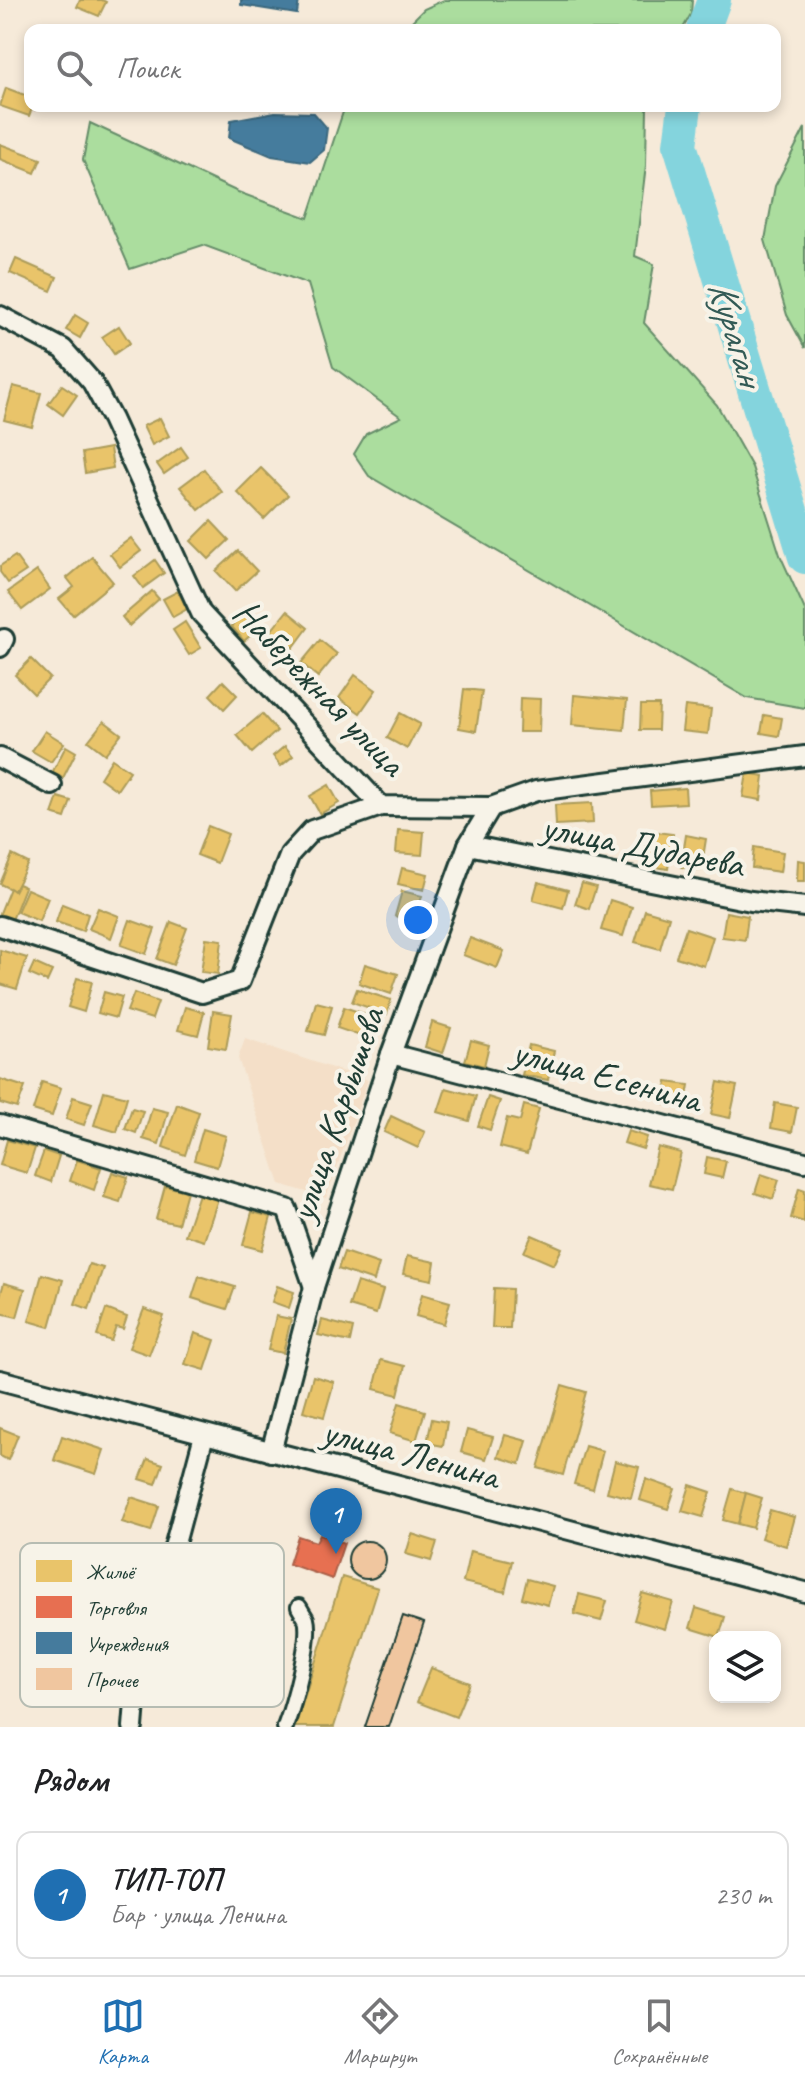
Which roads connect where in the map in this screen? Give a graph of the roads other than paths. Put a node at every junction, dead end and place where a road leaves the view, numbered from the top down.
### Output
1 (0, 316) edge
2 (805, 756) edge
3 (0, 758) edge
4 (52, 785) dead end
5 (381, 806) junction
6 (491, 807) junction
7 (468, 845) junction
8 (805, 907) edge
9 (0, 926) edge
10 (391, 1054) junction
11 (0, 1125) edge
12 (805, 1162) edge
13 (314, 1287) junction
14 (0, 1380) edge
15 (204, 1435) junction
16 (271, 1452) junction
17 (175, 1543) edge
18 (805, 1592) edge
19 (299, 1607) dead end
20 (135, 1707) edge
21 (133, 1727) edge
22 (285, 1727) edge

1 - 5 street, Набережная улица
2 - 6 street, Набережная улица
3 - 4 street
5 - 6 street, Набережная улица
5 - 9 street
6 - 7 street, улица Карбышева
7 - 8 street, улица Дударева
7 - 10 street, улица Карбышева
10 - 12 street, улица Есенина
10 - 13 street, улица Карбышева
11 - 13 street
13 - 16 street, улица Карбышева
14 - 15 street, улица Ленина
15 - 16 street, улица Ленина
15 - 17 street
16 - 18 street, улица Ленина
19 - 22 street
20 - 21 street

